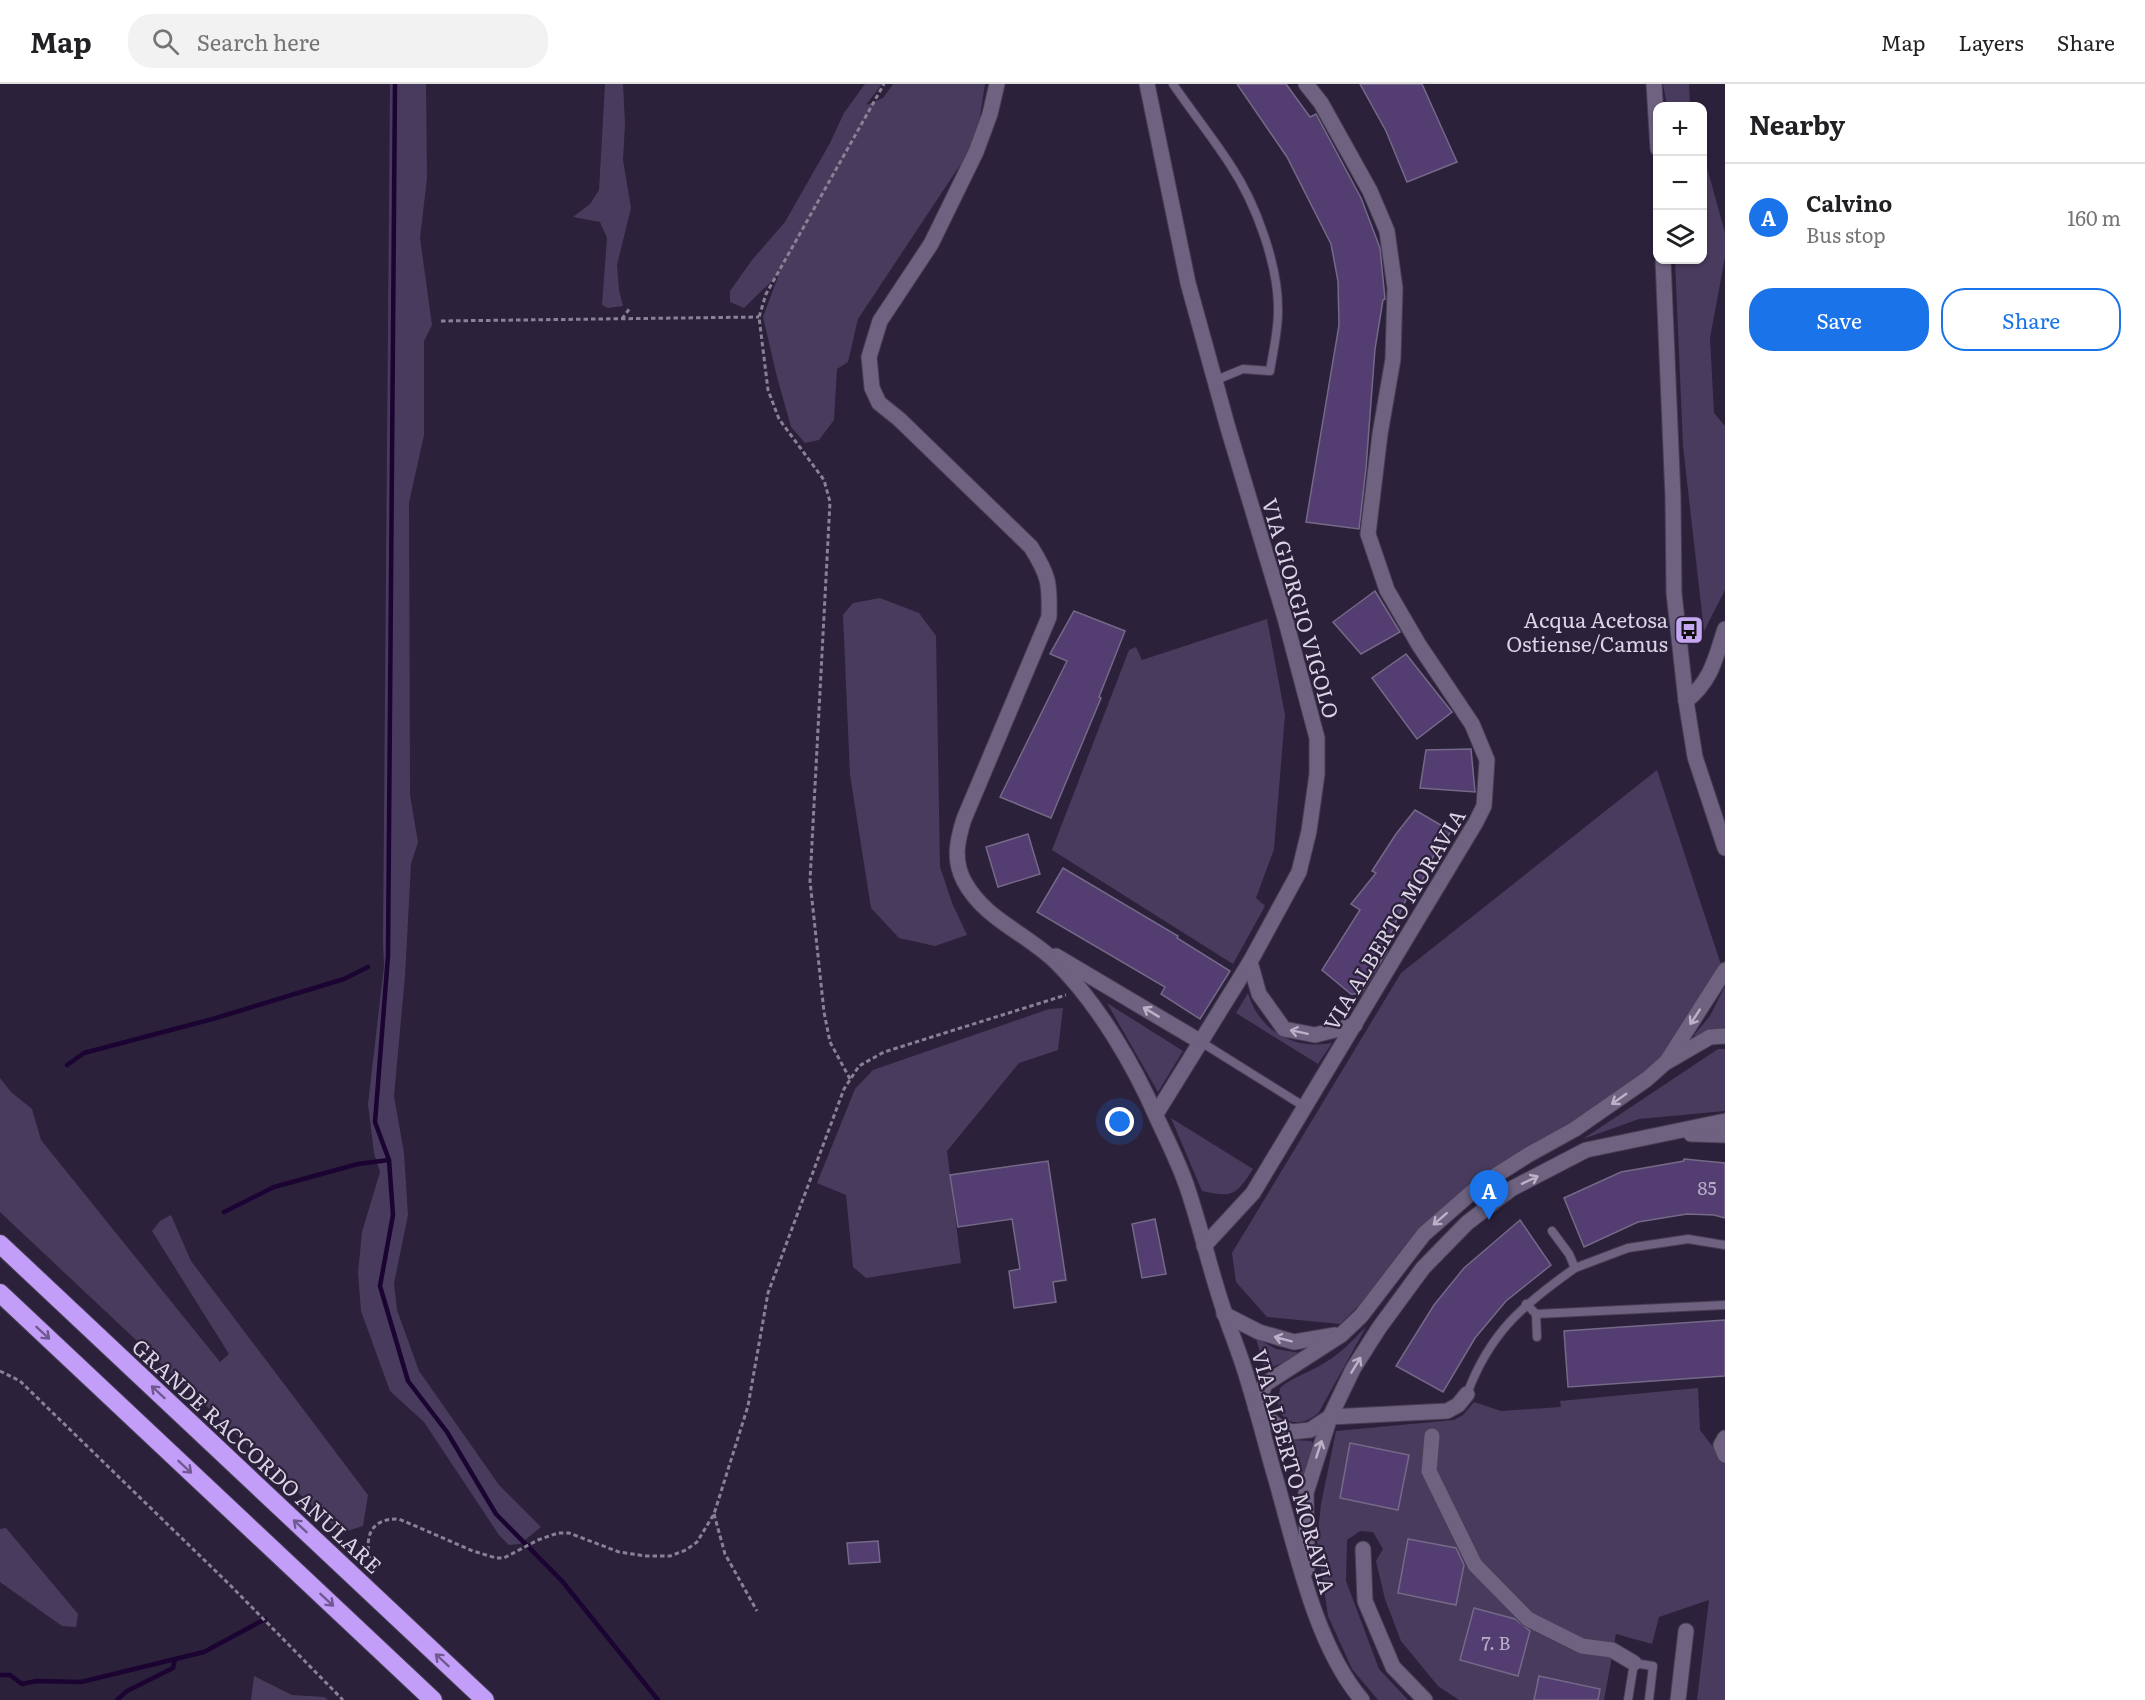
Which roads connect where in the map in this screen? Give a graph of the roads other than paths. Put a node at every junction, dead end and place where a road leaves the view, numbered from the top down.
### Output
1 (997, 84) edge
2 (1147, 84) edge
3 (1173, 84) edge
4 (1306, 84) edge
5 (1654, 84) edge
6 (1655, 102) edge
7 (1663, 264) edge
8 (1214, 381) junction
9 (1725, 629) edge
10 (1686, 701) junction
11 (1725, 848) edge
12 (1032, 941) junction
13 (1250, 962) junction
14 (1725, 970) edge
15 (1355, 1024) junction
16 (1725, 1036) edge
17 (1201, 1042) junction
18 (1665, 1063) junction
19 (1305, 1107) junction
20 (1156, 1114) junction
21 (1725, 1121) edge
22 (1666, 1133) junction
23 (1725, 1135) edge
24 (1552, 1231) dead end
25 (0, 1244) edge
26 (1725, 1245) edge
27 (1204, 1246) junction
28 (1575, 1268) junction
29 (0, 1293) edge
30 (1526, 1304) junction
31 (1725, 1305) edge
32 (1224, 1314) junction
33 (1536, 1314) junction
34 (1341, 1335) junction
35 (1537, 1337) dead end
36 (1467, 1394) joint
37 (1256, 1408) junction
38 (1330, 1417) junction
39 (1432, 1436) dead end
40 (1725, 1438) edge
41 (1725, 1455) edge
42 (1363, 1549) dead end
43 (1308, 1590) junction
44 (1686, 1631) dead end
45 (1634, 1663) junction
46 (433, 1700) edge
47 (484, 1700) edge
48 (1362, 1700) edge
49 (1425, 1700) edge
50 (1628, 1700) edge
51 (1649, 1700) edge
52 (1678, 1700) edge

1 - 12 street, VIA ALBERTO MORAVIA
2 - 8 street, VIA GIORGIO VIGOLO
3 - 8 lane
4 - 15 street, VIA ALBERTO MORAVIA
5 - 6 street
7 - 10 street
8 - 13 street, VIA GIORGIO VIGOLO
9 - 10 street
10 - 11 street
17 -> 12 street
12 - 20 street, VIA ALBERTO MORAVIA
15 -> 13 street
13 - 17 street, VIA GIORGIO VIGOLO
14 -> 18 street
15 - 19 street, VIA ALBERTO MORAVIA
16 - 18 street
17 - 19 lane
17 - 20 street, VIA GIORGIO VIGOLO
18 -> 34 street
19 - 27 street, VIA ALBERTO MORAVIA
20 - 27 street, VIA ALBERTO MORAVIA
21 - 22 street
22 - 23 street
38 -> 22 street
24 - 28 lane
47 -> 25 highway, GRANDE RACCORDO ANULARE
26 - 28 lane
27 - 32 street, VIA ALBERTO MORAVIA
28 - 30 lane
29 -> 46 highway
30 - 33 lane
30 - 36 lane
31 - 33 lane
34 -> 32 street
32 - 37 street, VIA ALBERTO MORAVIA
33 - 35 lane
34 - 37 street
36 - 38 street
37 - 38 street
37 - 43 street, VIA ALBERTO MORAVIA
43 -> 38 street
39 - 45 street
40 - 41 street
42 - 49 street
43 - 48 street, VIA ALBERTO MORAVIA
44 - 52 street
45 - 50 lane
45 - 51 lane

